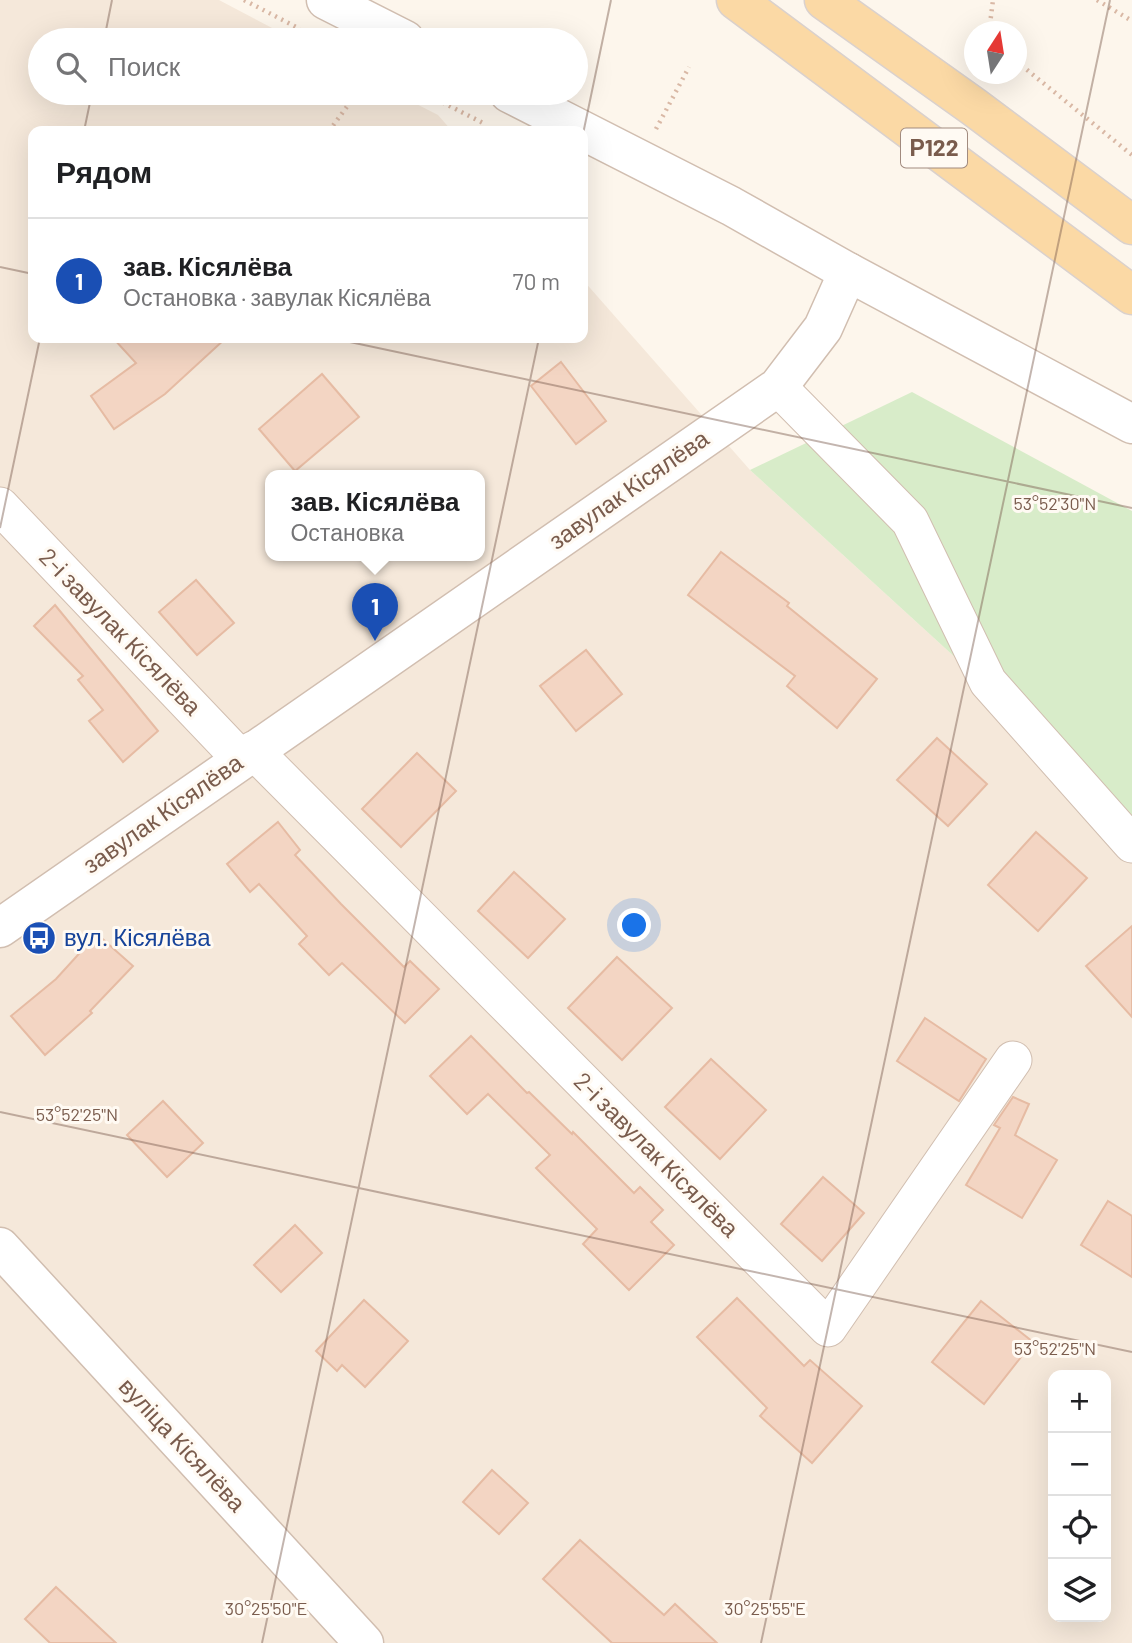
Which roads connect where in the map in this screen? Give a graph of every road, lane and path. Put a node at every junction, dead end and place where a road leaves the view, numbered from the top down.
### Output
1 (244, 0) edge
2 (326, 0) edge
3 (736, 0) edge
4 (824, 0) edge
5 (993, 0) edge
6 (1097, 0) edge
7 (990, 21) edge
8 (1132, 21) edge
9 (299, 28) edge
10 (381, 28) edge
11 (1027, 69) edge
12 (348, 105) edge
13 (447, 105) edge
14 (533, 105) edge
15 (486, 125) dead end
16 (333, 126) edge
17 (574, 126) edge
18 (588, 133) edge
19 (1132, 155) edge
20 (1123, 214) edge
21 (848, 272) junction
22 (1132, 295) edge
23 (778, 387) junction
24 (1132, 424) edge
25 (0, 506) edge
26 (247, 754) junction
27 (1132, 844) edge
28 (0, 928) edge
29 (1013, 1060) dead end
30 (0, 1247) edge
31 (364, 1643) edge

1 - 9 path
2 - 10 street
3 - 22 main road, Р122
4 - 20 main road, Р122
5 - 7 path
6 - 8 path
11 - 19 path
12 - 16 path
13 - 15 path
14 - 17 street
18 - 21 street
21 - 23 street, завулак Кісялёва
21 - 24 street
23 - 26 street, завулак Кісялёва
23 - 27 street
25 - 26 street, 2-і завулак Кісялёва
26 - 28 street, завулак Кісялёва
26 - 29 street, 2-і завулак Кісялёва
30 - 31 street, вуліца Кісялёва

